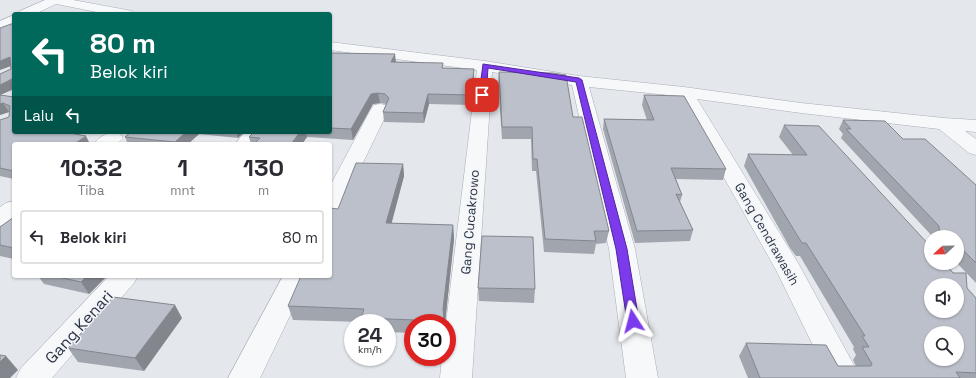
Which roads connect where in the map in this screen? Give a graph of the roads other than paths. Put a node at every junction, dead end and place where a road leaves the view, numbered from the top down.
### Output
1 (54, 0) edge
2 (29, 12) edge
3 (117, 12) edge
4 (12, 20) edge
5 (0, 26) edge
6 (332, 47) edge
7 (486, 66) junction
8 (579, 80) junction
9 (684, 92) junction
10 (801, 108) junction
11 (380, 109) dead end
12 (944, 124) junction
13 (976, 126) edge
14 (822, 131) edge
15 (253, 134) edge
16 (247, 142) edge
17 (976, 149) edge
18 (332, 204) edge
19 (12, 209) edge
20 (0, 218) edge
21 (123, 278) edge
22 (295, 278) edge
23 (32, 378) edge
24 (244, 378) edge
25 (456, 378) edge
26 (642, 378) edge
27 (845, 378) edge

1 - 2 street
1 - 3 street
4 - 5 street
6 - 7 street
7 - 8 street
7 - 25 street, Gang Cucakrowo
8 - 9 street
8 - 26 street
9 - 10 street
9 - 27 street, Gang Cendrawasih
10 - 12 street
10 - 14 street
11 - 18 street
12 - 13 street
12 - 17 street
15 - 16 street
19 - 20 street
21 - 23 street, Gang Kenari
22 - 24 street

